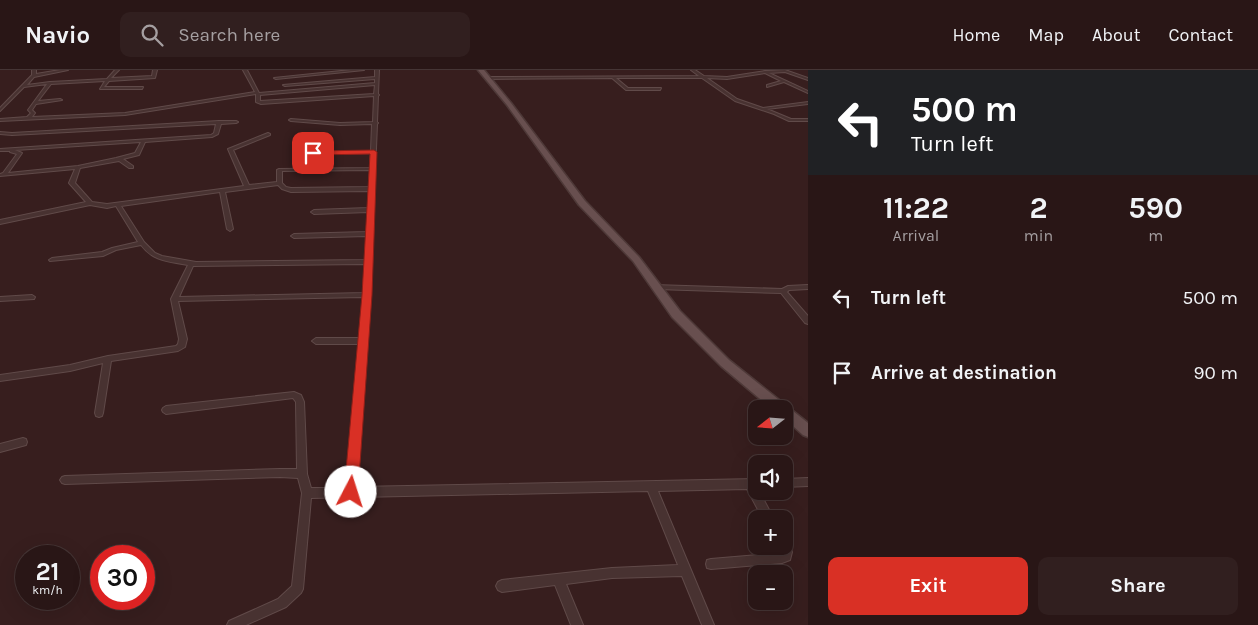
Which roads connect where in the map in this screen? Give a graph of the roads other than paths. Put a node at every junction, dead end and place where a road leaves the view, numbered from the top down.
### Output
1 (34, 70) edge
2 (66, 70) edge
3 (117, 70) edge
4 (155, 70) edge
5 (245, 70) edge
6 (362, 70) edge
7 (568, 70) edge
8 (693, 70) edge
9 (745, 70) edge
10 (56, 71) edge
11 (658, 71) edge
12 (679, 71) edge
13 (776, 71) edge
14 (626, 72) junction
15 (765, 72) junction
16 (484, 74) edge
17 (754, 74) junction
18 (33, 76) junction
19 (631, 76) junction
20 (665, 76) junction
21 (703, 76) junction
22 (377, 77) edge
23 (574, 77) junction
24 (595, 77) junction
25 (612, 77) junction
26 (276, 78) dead end
27 (808, 78) edge
28 (107, 80) junction
29 (783, 81) junction
30 (50, 83) junction
31 (285, 85) dead end
32 (24, 86) junction
33 (768, 86) dead end
34 (142, 88) dead end
35 (660, 89) dead end
36 (808, 92) edge
37 (258, 93) junction
38 (377, 96) junction
39 (60, 100) dead end
40 (35, 103) junction
41 (808, 103) edge
42 (762, 108) junction
43 (0, 110) edge
44 (29, 118) junction
45 (0, 120) edge
46 (291, 120) dead end
47 (808, 120) edge
48 (220, 122) junction
49 (236, 122) dead end
50 (376, 123) junction
51 (0, 133) edge
52 (268, 134) dead end
53 (144, 140) junction
54 (0, 150) edge
55 (374, 152) junction
56 (308, 153) dead end
57 (116, 160) junction
58 (78, 167) junction
59 (131, 167) dead end
60 (372, 169) junction
61 (2, 175) edge
62 (280, 183) junction
63 (247, 187) junction
64 (371, 189) junction
65 (222, 191) junction
66 (90, 203) junction
67 (118, 205) junction
68 (370, 210) junction
69 (314, 212) dead end
70 (0, 222) edge
71 (230, 229) dead end
72 (370, 234) junction
73 (294, 236) dead end
74 (142, 243) junction
75 (52, 260) dead end
76 (369, 262) junction
77 (191, 264) junction
78 (656, 287) junction
79 (808, 287) edge
80 (783, 291) junction
81 (367, 295) junction
82 (32, 297) dead end
83 (0, 299) edge
84 (174, 299) junction
85 (808, 321) edge
86 (316, 341) dead end
87 (363, 341) junction
88 (108, 359) junction
89 (0, 378) edge
90 (771, 400) edge
91 (166, 410) dead end
92 (99, 413) dead end
93 (793, 418) edge
94 (808, 430) edge
95 (23, 442) dead end
96 (0, 448) edge
97 (302, 474) junction
98 (65, 480) dead end
99 (808, 482) edge
100 (793, 483) edge
101 (748, 484) edge
102 (651, 486) junction
103 (307, 492) junction
104 (351, 492) junction
105 (786, 555) edge
106 (711, 564) dead end
107 (685, 570) junction
108 (558, 579) junction
109 (502, 586) dead end
110 (233, 625) edge
111 (577, 625) edge
112 (708, 625) edge

1 - 18 street
2 - 10 street
3 - 28 street
4 - 28 street
5 - 37 street
6 - 26 street
7 - 23 street
8 - 21 street
9 - 17 street
10 - 18 street
11 - 12 street
11 - 14 street
11 - 20 street
13 - 15 street
13 - 27 street
14 - 19 street
14 - 24 street
15 - 17 street
15 - 29 street
16 - 23 street
16 - 78 main road
17 - 21 street
18 - 32 street
19 - 20 street
19 - 25 street
20 - 21 street
21 - 42 street
22 - 31 street
22 - 37 street
22 - 38 street
23 - 24 street
24 - 25 street
25 - 35 street
28 - 30 street
28 - 34 street
29 - 33 street
29 - 36 street
30 - 32 street
30 - 40 street
32 - 43 street
37 - 38 street
37 - 44 street
38 - 50 street
39 - 40 street
40 - 44 street
41 - 42 street
42 - 47 street
44 - 45 street
46 - 50 street
48 - 49 street
48 - 51 street
48 - 53 street
50 - 55 street
52 - 63 street
53 - 54 street
53 - 57 street
54 - 61 street
55 - 56 street
55 - 60 street
57 - 58 street
57 - 59 street
58 - 61 street
58 - 66 street
60 - 62 street
60 - 64 street
62 - 63 street
62 - 64 street
63 - 65 street
64 - 68 street
65 - 67 street
65 - 71 street
66 - 67 street
66 - 70 street
67 - 74 street
68 - 69 street
68 - 72 street
72 - 73 street
72 - 76 street
74 - 75 street
74 - 77 street
76 - 77 street
76 - 81 street
77 - 84 street
78 - 80 street
78 - 90 main road
79 - 80 street
80 - 85 street
81 - 84 street
81 - 87 street
82 - 83 street
84 - 88 street
86 - 87 street
87 - 104 street
88 - 89 street
88 - 92 street
91 - 97 street
93 - 94 main road
95 - 96 street
97 - 98 street
97 - 103 street
99 - 100 street
101 - 102 street
102 - 104 street
102 - 107 street
103 - 104 street
103 - 110 street
105 - 106 street
107 - 108 street
107 - 112 street
108 - 109 street
108 - 111 street

